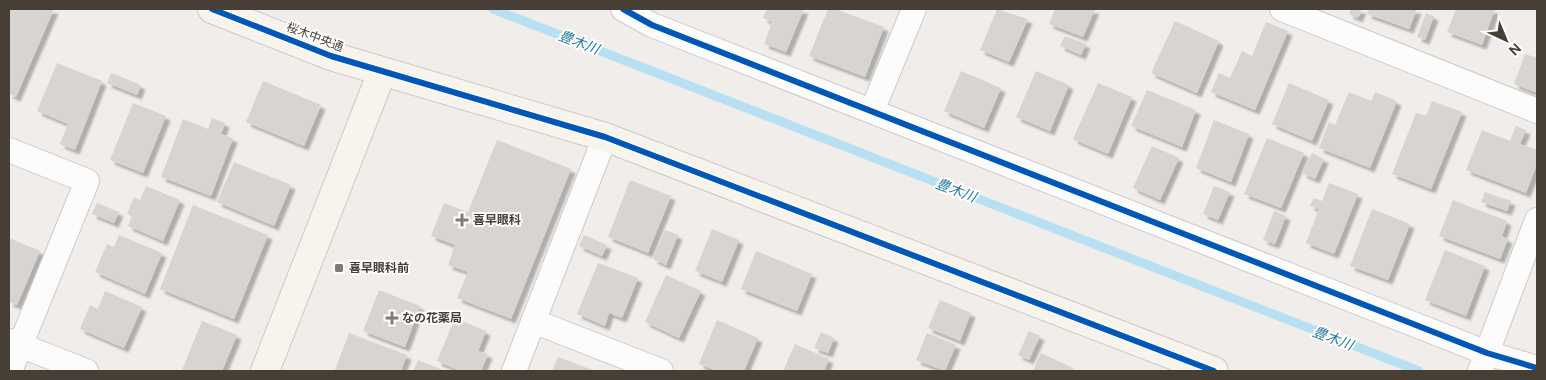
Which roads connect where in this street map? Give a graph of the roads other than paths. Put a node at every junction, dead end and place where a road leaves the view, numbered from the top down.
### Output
1 (212, 9) edge
2 (624, 9) edge
3 (914, 9) edge
4 (1282, 9) edge
5 (382, 72) junction
6 (872, 111) junction
7 (1537, 111) edge
8 (605, 137) junction
9 (9, 150) edge
10 (1537, 220) edge
11 (533, 321) junction
12 (15, 343) edge
13 (1482, 365) edge
14 (1537, 368) edge
15 (10, 371) edge
16 (86, 371) edge
17 (265, 371) edge
18 (514, 371) edge
19 (661, 371) edge
20 (1214, 371) edge

1 - 5 street, 桜木中央通
2 - 6 street
3 - 6 street
4 - 7 street
5 - 8 street, 桜木中央通
5 - 17 street
6 - 13 street
8 - 11 street
8 - 20 street, 桜木中央通
9 - 12 street
10 - 13 street
11 - 18 street
11 - 19 street
12 - 15 street
12 - 16 street
13 - 14 street

